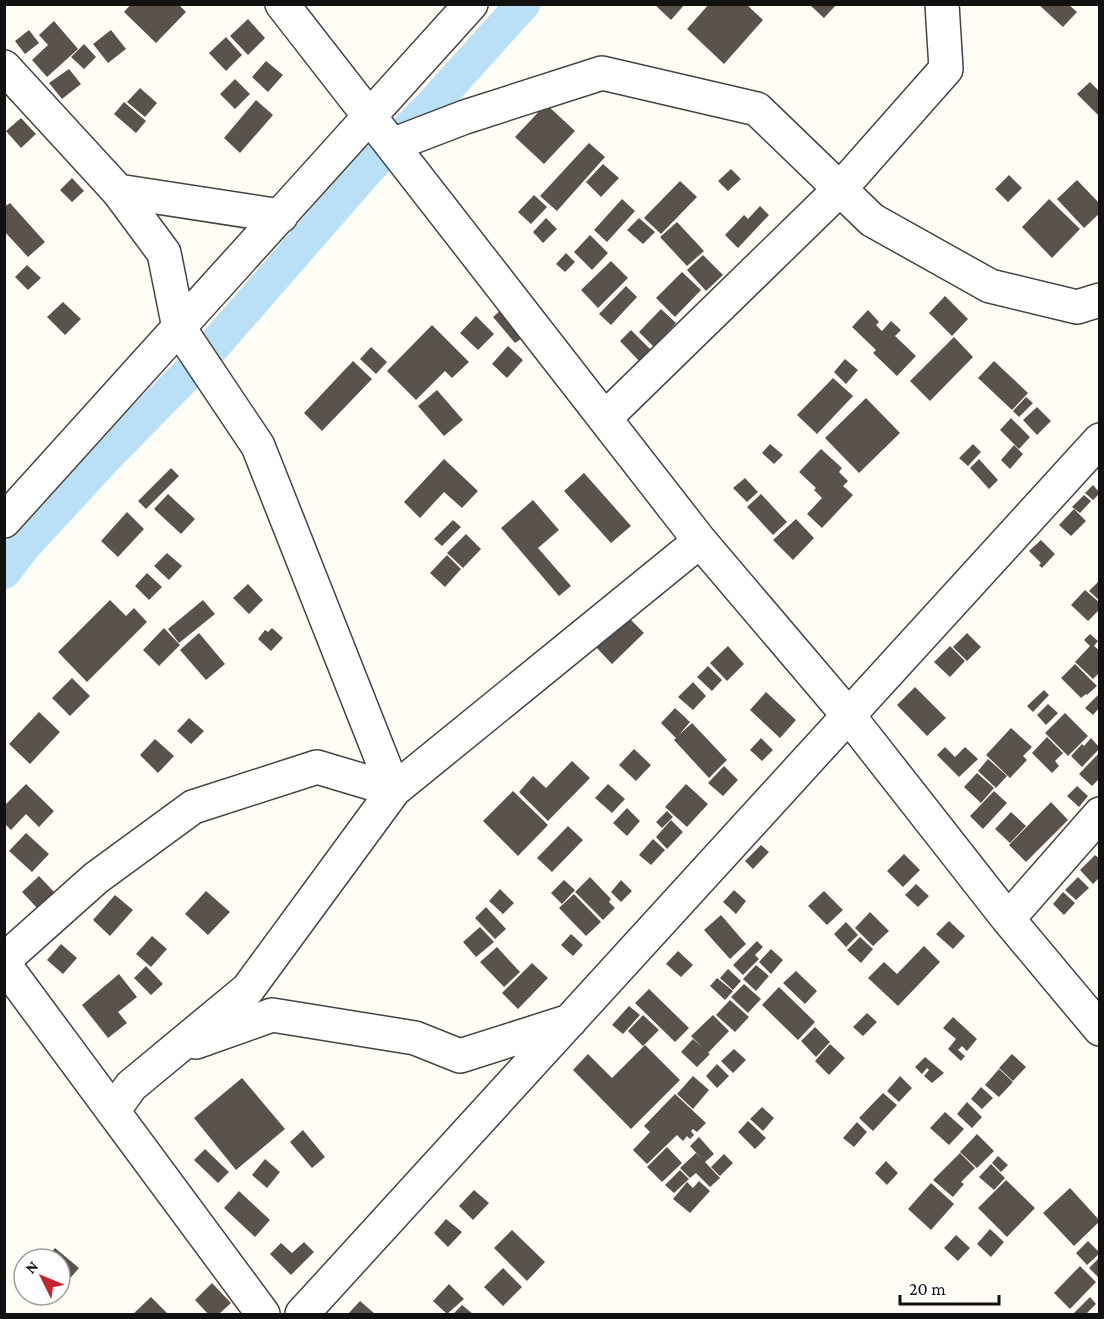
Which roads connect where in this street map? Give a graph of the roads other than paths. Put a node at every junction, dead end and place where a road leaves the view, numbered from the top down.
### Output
1 (282, 4) edge
2 (471, 4) edge
3 (942, 4) edge
4 (4, 67) edge
5 (370, 117) junction
6 (392, 145) junction
7 (840, 189) junction
8 (118, 190) junction
9 (281, 216) junction
10 (1100, 300) edge
11 (179, 328) junction
12 (605, 418) junction
13 (1100, 440) edge
14 (4, 521) edge
15 (700, 541) junction
16 (848, 715) junction
17 (394, 790) junction
18 (1100, 814) edge
19 (1008, 919) junction
20 (4, 962) edge
21 (571, 1020) junction
22 (1100, 1029) edge
23 (175, 1050) junction
24 (113, 1112) junction
25 (263, 1314) edge
26 (302, 1314) edge

1 - 5 street
2 - 5 street
3 - 7 street
4 - 8 street
5 - 6 street
5 - 9 street
6 - 7 street
6 - 12 street
7 - 10 street
7 - 12 street
8 - 9 street
8 - 11 street
9 - 11 street
11 - 14 street
11 - 17 street
12 - 15 street
13 - 16 street
15 - 16 street
15 - 17 street
16 - 19 street
16 - 21 street
17 - 20 street
17 - 23 street
18 - 19 street
19 - 22 street
20 - 24 street
21 - 23 street
21 - 26 street
23 - 24 street
24 - 25 street

